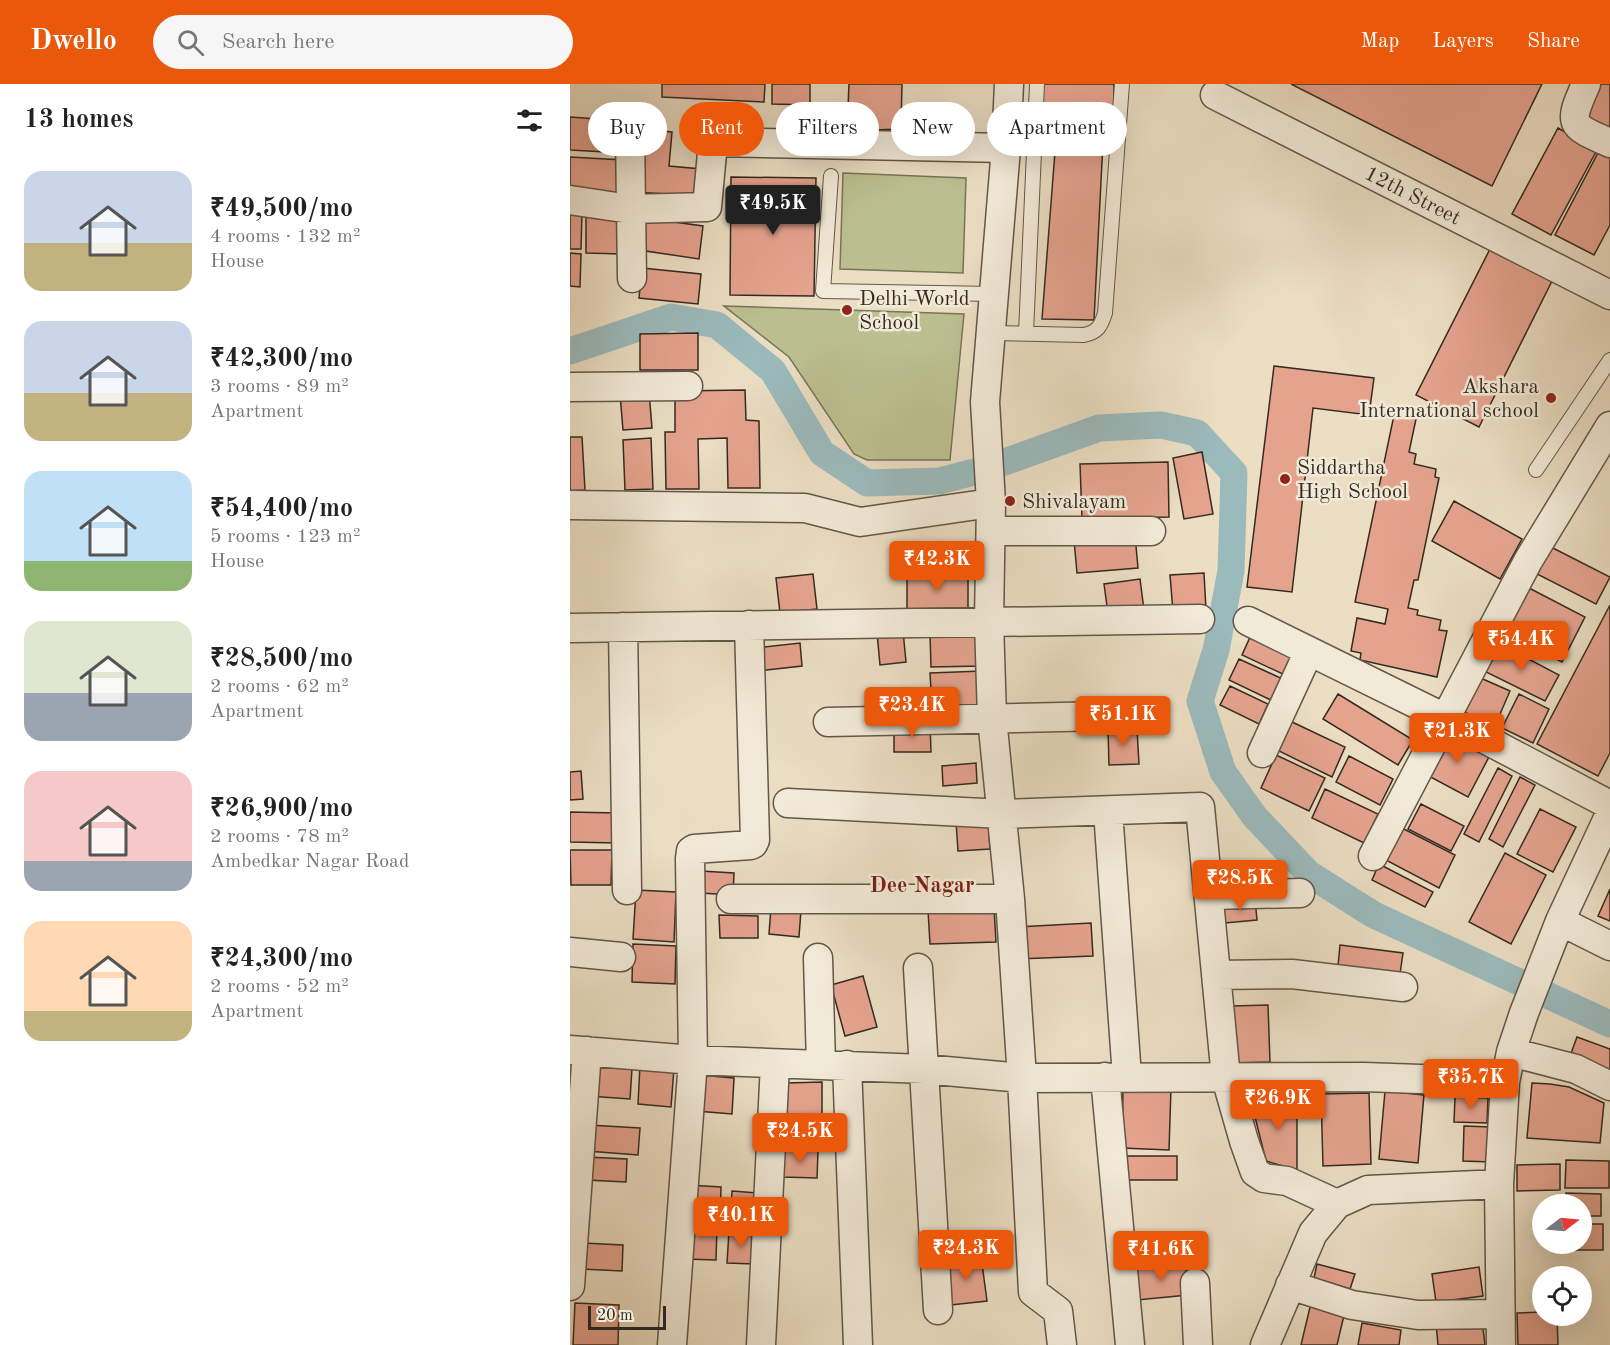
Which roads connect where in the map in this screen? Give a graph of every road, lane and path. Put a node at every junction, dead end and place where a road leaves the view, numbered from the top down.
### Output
1 (1009, 84) edge
2 (1037, 84) edge
3 (1122, 84) edge
4 (1586, 84) edge
5 (1215, 95) dead end
6 (1008, 102) edge
7 (1610, 143) edge
8 (987, 148) edge
9 (630, 156) edge
10 (1005, 156) edge
11 (831, 177) dead end
12 (570, 200) edge
13 (630, 209) junction
14 (632, 278) dead end
15 (994, 294) junction
16 (1610, 295) edge
17 (990, 333) junction
18 (1026, 333) junction
19 (1610, 360) edge
20 (688, 386) dead end
21 (570, 387) edge
22 (1610, 426) edge
23 (1536, 470) dead end
24 (991, 502) junction
25 (570, 505) edge
26 (991, 531) junction
27 (1151, 531) dead end
28 (1200, 620) dead end
29 (989, 621) junction
30 (1248, 621) dead end
31 (749, 625) junction
32 (623, 627) junction
33 (570, 628) edge
34 (1309, 651) junction
35 (1151, 715) dead end
36 (992, 718) junction
37 (1445, 718) junction
38 (828, 722) dead end
39 (1262, 753) dead end
40 (788, 803) dead end
41 (1610, 805) edge
42 (1108, 811) junction
43 (1003, 814) junction
44 (1610, 814) edge
45 (1373, 856) dead end
46 (627, 890) dead end
47 (1300, 893) dead end
48 (1209, 895) junction
49 (731, 899) dead end
50 (1010, 899) junction
51 (1560, 921) junction
52 (1610, 946) edge
53 (570, 952) edge
54 (621, 957) dead end
55 (818, 958) dead end
56 (918, 968) dead end
57 (1216, 975) junction
58 (1403, 987) dead end
59 (579, 1051) edge
60 (1511, 1052) junction
61 (693, 1060) junction
62 (775, 1064) junction
63 (834, 1065) junction
64 (924, 1069) junction
65 (1116, 1077) junction
66 (1022, 1078) junction
67 (1226, 1078) junction
68 (1505, 1082) junction
69 (1610, 1086) edge
70 (1499, 1184) junction
71 (1337, 1204) junction
72 (1195, 1283) dead end
73 (1290, 1285) junction
74 (570, 1287) edge
75 (938, 1311) dead end
76 (1500, 1314) junction
77 (672, 1345) edge
78 (761, 1345) edge
79 (858, 1345) edge
80 (1062, 1345) edge
81 (1130, 1345) edge
82 (1198, 1345) edge
83 (1265, 1345) edge
84 (1501, 1345) edge

1 - 6 street
2 - 18 lane
3 - 18 lane
4 - 7 street
5 - 16 street, 12th Street
8 - 13 street
9 - 13 street
10 - 15 street
11 - 15 lane
12 - 13 street
13 - 14 street
15 - 17 street
17 - 18 lane
17 - 24 street
19 - 23 lane
20 - 21 street
22 - 37 street
24 - 25 street
24 - 26 street
26 - 27 street
26 - 29 street
28 - 29 street
29 - 31 street
29 - 36 street
30 - 34 street
31 - 32 street
31 - 61 street
32 - 33 street
32 - 46 street
34 - 37 street
34 - 39 street
35 - 36 street
36 - 38 street
36 - 43 street
37 - 41 street
37 - 45 street
40 - 43 street
42 - 43 street
42 - 48 street
42 - 65 street
43 - 50 street
44 - 51 street
47 - 48 street
48 - 57 street
49 - 50 street
50 - 66 street
51 - 52 street
51 - 60 street
53 - 54 street
55 - 63 street
56 - 64 street
57 - 58 street
57 - 67 street
59 - 61 street
59 - 74 street
60 - 68 street
60 - 69 street
61 - 62 street
61 - 77 street
62 - 63 street
62 - 78 street
63 - 64 street
63 - 79 street
64 - 66 street
64 - 75 street
65 - 66 street
65 - 67 street
65 - 81 street
66 - 80 street
67 - 68 street
67 - 71 street
68 - 70 street
70 - 71 street
70 - 76 street
71 - 73 street
72 - 82 street
73 - 76 street
73 - 83 street
76 - 84 street

